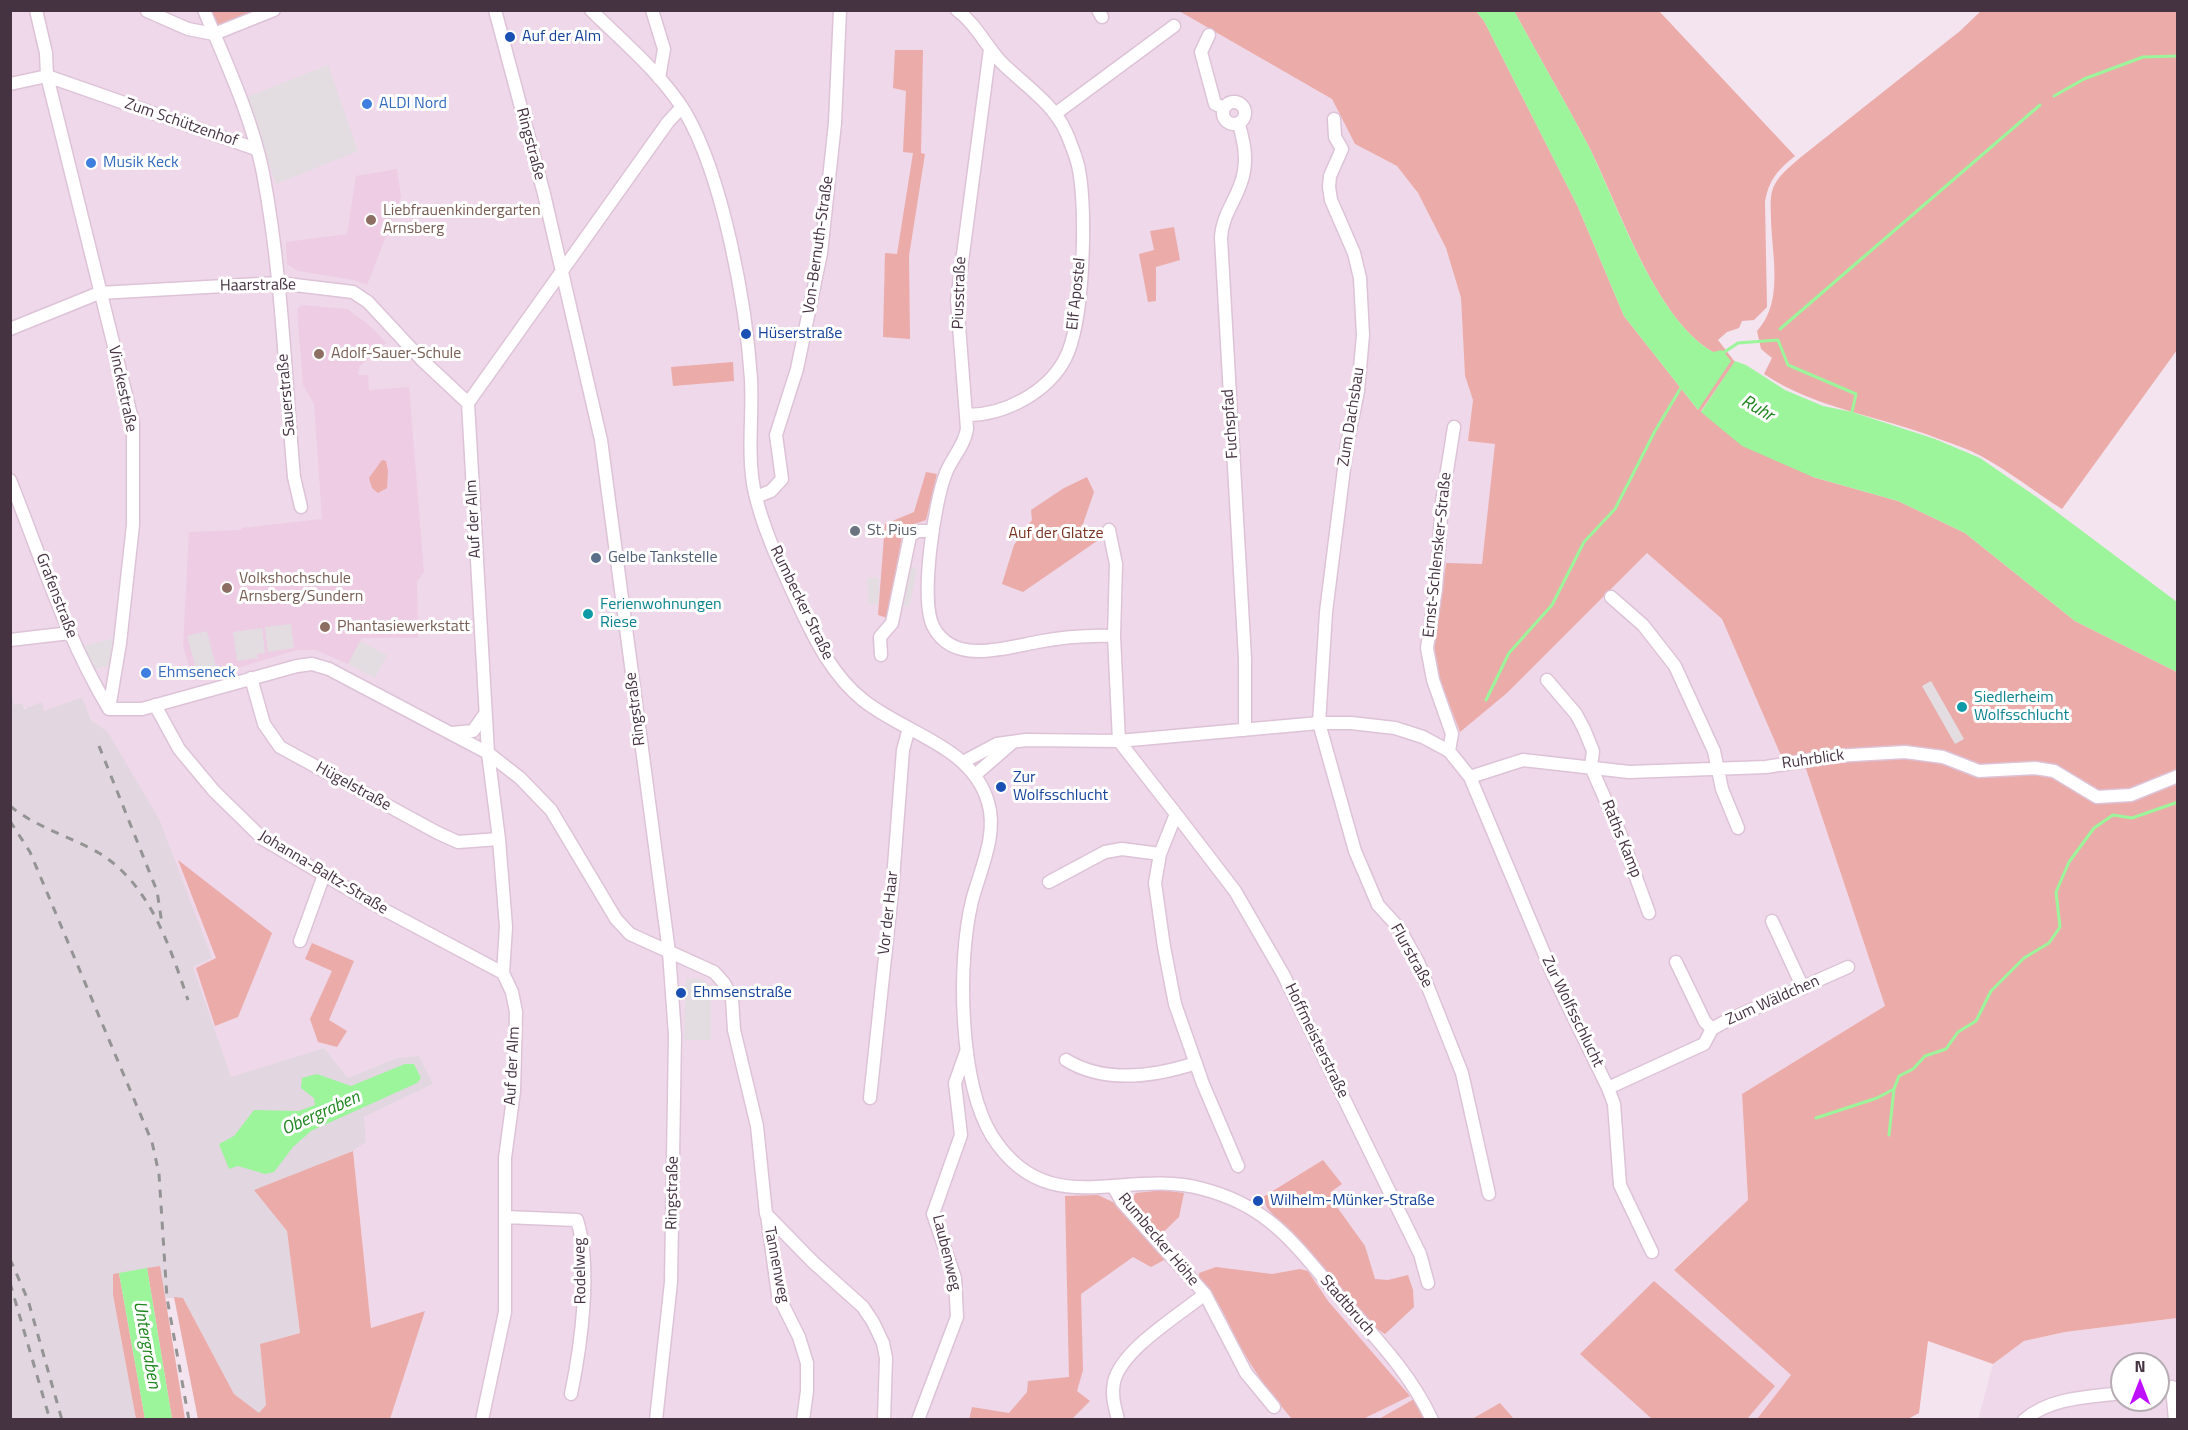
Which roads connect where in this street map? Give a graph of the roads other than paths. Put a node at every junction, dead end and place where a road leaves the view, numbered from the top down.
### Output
1 (36, 10) edge
2 (204, 10) edge
3 (274, 10) edge
4 (495, 10) edge
5 (591, 10) edge
6 (652, 10) edge
7 (840, 10) edge
8 (957, 10) edge
9 (147, 11) edge
10 (1174, 26) dead end
11 (214, 34) junction
12 (1209, 35) dead end
13 (990, 49) junction
14 (47, 76) junction
15 (658, 78) junction
16 (10, 84) edge
17 (682, 107) junction
18 (1224, 108) junction
19 (1055, 114) junction
20 (1334, 119) dead end
21 (1239, 124) junction
22 (256, 149) junction
23 (561, 272) junction
24 (278, 283) junction
25 (99, 293) junction
26 (10, 329) edge
27 (468, 403) junction
28 (967, 416) junction
29 (1454, 428) dead end
30 (10, 480) edge
31 (756, 497) junction
32 (301, 507) dead end
33 (1109, 530) dead end
34 (933, 531) junction
35 (1611, 597) dead end
36 (70, 633) junction
37 (1113, 636) junction
38 (10, 640) edge
39 (881, 655) dead end
40 (251, 678) junction
41 (1546, 680) dead end
42 (155, 705) junction
43 (109, 709) junction
44 (485, 713) junction
45 (1319, 723) junction
46 (909, 728) junction
47 (1245, 730) junction
48 (450, 733) junction
49 (1119, 741) junction
50 (1013, 742) junction
51 (1449, 751) junction
52 (488, 753) junction
53 (963, 762) junction
54 (1591, 767) junction
55 (1718, 770) junction
56 (975, 775) junction
57 (2178, 776) edge
58 (1470, 777) junction
59 (1176, 814) junction
60 (1738, 828) dead end
61 (499, 839) junction
62 (1160, 854) junction
63 (324, 875) junction
64 (1049, 882) dead end
65 (1649, 913) dead end
66 (1772, 921) dead end
67 (300, 941) dead end
68 (669, 952) junction
69 (1676, 962) dead end
70 (1848, 967) dead end
71 (503, 973) junction
72 (1803, 988) junction
73 (1712, 1029) junction
74 (967, 1051) junction
75 (1066, 1060) dead end
76 (1196, 1063) junction
77 (1608, 1088) junction
78 (870, 1098) dead end
79 (1238, 1166) dead end
80 (1113, 1186) junction
81 (1489, 1194) dead end
82 (1246, 1207) joint
83 (766, 1214) junction
84 (505, 1217) junction
85 (1652, 1252) dead end
86 (1428, 1283) dead end
87 (1204, 1294) junction
88 (2175, 1386) edge
89 (571, 1394) dead end
90 (2110, 1395) edge
91 (1274, 1407) dead end
92 (482, 1419) edge
93 (656, 1419) edge
94 (803, 1419) edge
95 (884, 1419) edge
96 (918, 1419) edge
97 (1118, 1419) edge
98 (1432, 1419) edge
99 (2024, 1419) edge
100 (2175, 1419) edge

1 - 14 street, Vinckestraße
2 - 11 street
3 - 11 street
4 - 23 street, Ringstraße
5 - 15 street, Rumbecker Straße
6 - 15 street
7 - 31 street, Von-Bernuth-Straße
8 - 13 street, Elf Apostel
9 - 11 street
10 - 19 street
11 - 22 street
12 - 18 street
13 - 19 street, Elf Apostel
13 - 28 street, Piusstraße
14 - 16 street
14 - 22 street, Zum Schützenhof
14 - 25 street, Vinckestraße
15 - 17 street, Rumbecker Straße
17 - 23 street
17 - 31 street, Rumbecker Straße
18 - 21 street
18 - 21 street, Fuchspfad
19 - 28 street, Elf Apostel
20 - 45 street, Zum Dachsbau
21 - 47 street, Fuchspfad
22 - 24 street, Zum Schützenhof
23 - 27 street
23 - 68 street, Ringstraße
24 - 25 street, Haarstraße
24 - 27 street, Haarstraße
24 - 32 street, Sauerstraße
25 - 26 street, Haarstraße
25 - 43 street, Vinckestraße
27 - 44 street, Auf der Alm
28 - 34 street, Piusstraße
29 - 51 street, Ernst-Schlensker-Straße
30 - 36 street, Grafenstraße
31 - 46 street, Rumbecker Straße
33 - 37 street
34 - 37 street, Piusstraße
34 - 39 street
35 - 55 street
36 - 38 street
36 - 43 street, Grafenstraße
37 - 49 street
40 - 42 street
40 - 48 street
40 - 61 street, Hügelstraße
41 - 54 street, Raths Kamp
42 - 43 street
42 - 63 street, Johanna-Baltz-Straße
44 - 48 street
44 - 52 street, Auf der Alm
45 - 47 street
45 - 51 street
45 - 81 street, Flurstraße
46 - 53 street, Rumbecker Straße
46 - 78 street, Vor der Haar
47 - 49 street
48 - 52 street
49 - 50 street
49 - 59 street
50 - 53 street
50 - 56 street
51 - 58 street
52 - 61 street, Auf der Alm
52 - 68 street
53 - 56 street, Rumbecker Straße
54 - 55 street, Ruhrblick
54 - 58 street, Ruhrblick
54 - 65 street, Raths Kamp
55 - 57 street, Ruhrblick
55 - 60 street
56 - 74 street, Rumbecker Straße
58 - 77 street, Zur Wolfsschlucht
59 - 62 street
59 - 86 street, Hoffmeisterstraße
61 - 71 street, Auf der Alm
62 - 64 street
62 - 76 street
63 - 67 street
63 - 71 street, Johanna-Baltz-Straße
66 - 72 street
68 - 83 street
68 - 93 street, Ringstraße
69 - 73 street
70 - 72 street, Zum Wäldchen
71 - 84 street, Auf der Alm
72 - 73 street, Zum Wäldchen
73 - 77 street, Zum Wäldchen
74 - 80 street, Rumbecker Straße
74 - 96 street, Laubenweg
75 - 76 street
76 - 79 street
77 - 85 street, Zur Wolfsschlucht
80 - 82 street, Rumbecker Straße
80 - 87 street, Rumbecker Höhe
82 - 98 street, Stadtbruch
83 - 94 street, Tannenweg
83 - 95 street
84 - 89 street, Rodelweg
84 - 92 street, Auf der Alm
87 - 91 street, Rumbecker Höhe
87 - 97 street, Rumbecker Höhe
88 - 100 street
90 - 99 street

